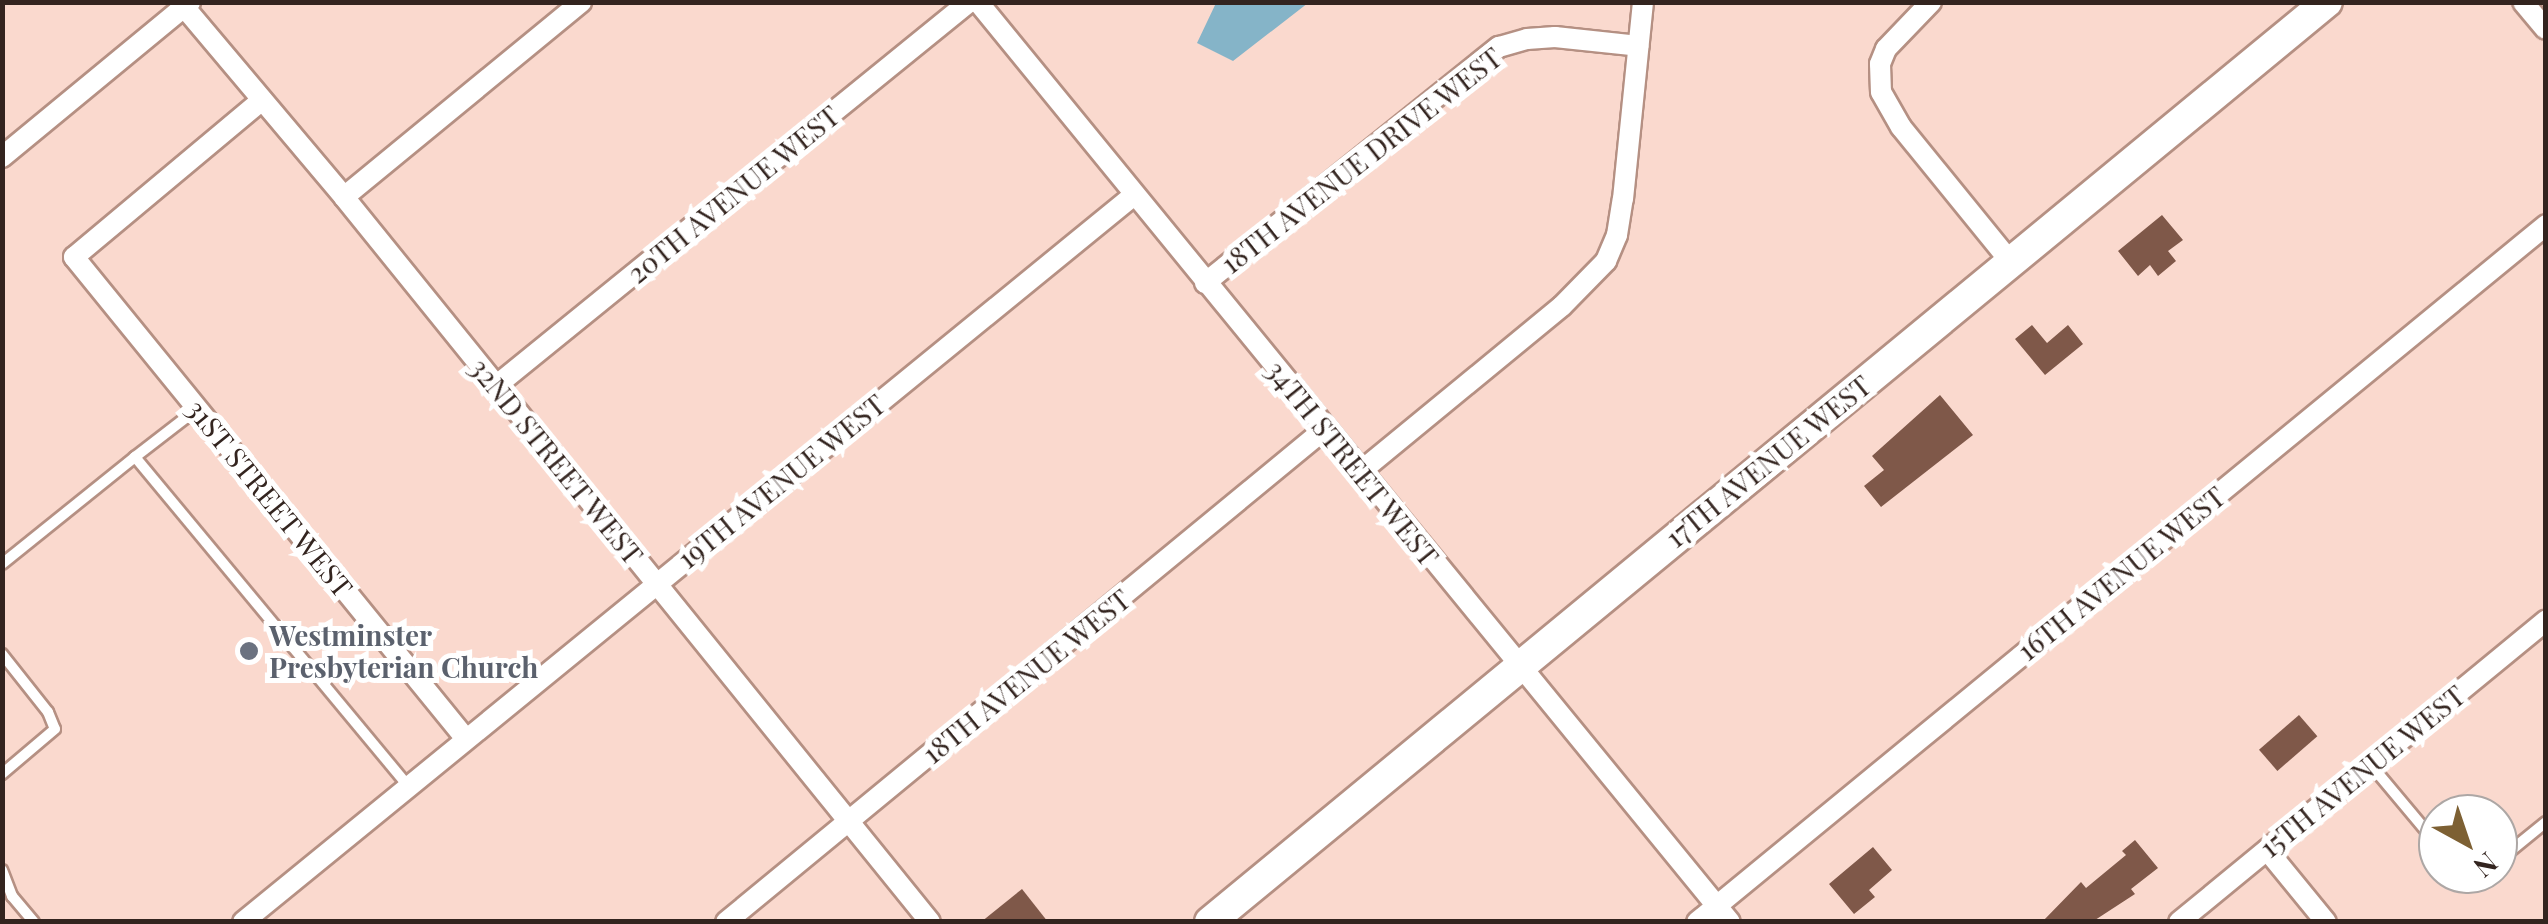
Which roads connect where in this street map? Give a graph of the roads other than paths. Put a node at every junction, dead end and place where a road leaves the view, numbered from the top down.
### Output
1 (581, 2) edge
2 (969, 2) edge
3 (978, 2) edge
4 (1643, 2) edge
5 (1931, 2) edge
6 (2327, 2) edge
7 (2523, 2) edge
8 (184, 4) edge
9 (2546, 29) edge
10 (1639, 46) junction
11 (262, 100) junction
12 (2, 157) edge
13 (1134, 195) junction
14 (344, 196) junction
15 (2546, 225) edge
16 (2010, 262) junction
17 (1205, 283) junction
18 (497, 385) junction
19 (198, 409) junction
20 (1325, 430) junction
21 (135, 457) junction
22 (1360, 472) junction
23 (2, 564) edge
24 (655, 584) junction
25 (2542, 631) edge
26 (2, 654) edge
27 (1519, 666) junction
28 (466, 738) junction
29 (2370, 764) junction
30 (2, 774) edge
31 (408, 786) junction
32 (2418, 821) edge
33 (848, 822) junction
34 (2546, 822) edge
35 (2518, 845) edge
36 (2267, 850) junction
37 (2, 870) edge
38 (1723, 914) edge
39 (34, 922) edge
40 (243, 922) edge
41 (726, 922) edge
42 (930, 922) edge
43 (1210, 922) edge
44 (1698, 922) edge
45 (2180, 922) edge
46 (2326, 922) edge

1 - 14 street
2 - 18 street, 20TH AVENUE WEST
3 - 13 street, 34TH STREET WEST
4 - 10 street
5 - 16 street
6 - 16 street, 17TH AVENUE WEST
7 - 9 street
8 - 11 street, 32ND STREET WEST
8 - 12 street
10 - 17 street, 18TH AVENUE DRIVE WEST
10 - 22 street
11 - 14 street, 32ND STREET WEST
11 - 19 street, 31ST STREET WEST
13 - 17 street, 34TH STREET WEST
13 - 24 street, 19TH AVENUE WEST
14 - 18 street, 32ND STREET WEST
15 - 38 street, 16TH AVENUE WEST
16 - 27 street, 17TH AVENUE WEST
17 - 20 street, 34TH STREET WEST
18 - 24 street, 32ND STREET WEST
19 - 21 lane
19 - 28 street, 31ST STREET WEST
20 - 22 street, 34TH STREET WEST
20 - 33 street, 18TH AVENUE WEST
21 - 23 lane
21 - 31 lane
22 - 27 street, 34TH STREET WEST
24 - 28 street, 19TH AVENUE WEST
24 - 33 street, 32ND STREET WEST
25 - 29 street, 15TH AVENUE WEST
26 - 30 lane
27 - 38 street, 34TH STREET WEST
27 - 43 street, 17TH AVENUE WEST
28 - 31 street, 19TH AVENUE WEST
29 - 32 lane
29 - 36 street, 15TH AVENUE WEST
31 - 40 street, 19TH AVENUE WEST
33 - 41 street, 18TH AVENUE WEST
33 - 42 street, 32ND STREET WEST
34 - 35 lane
36 - 45 street, 15TH AVENUE WEST
36 - 46 street
37 - 39 lane
38 - 44 street, 16TH AVENUE WEST

